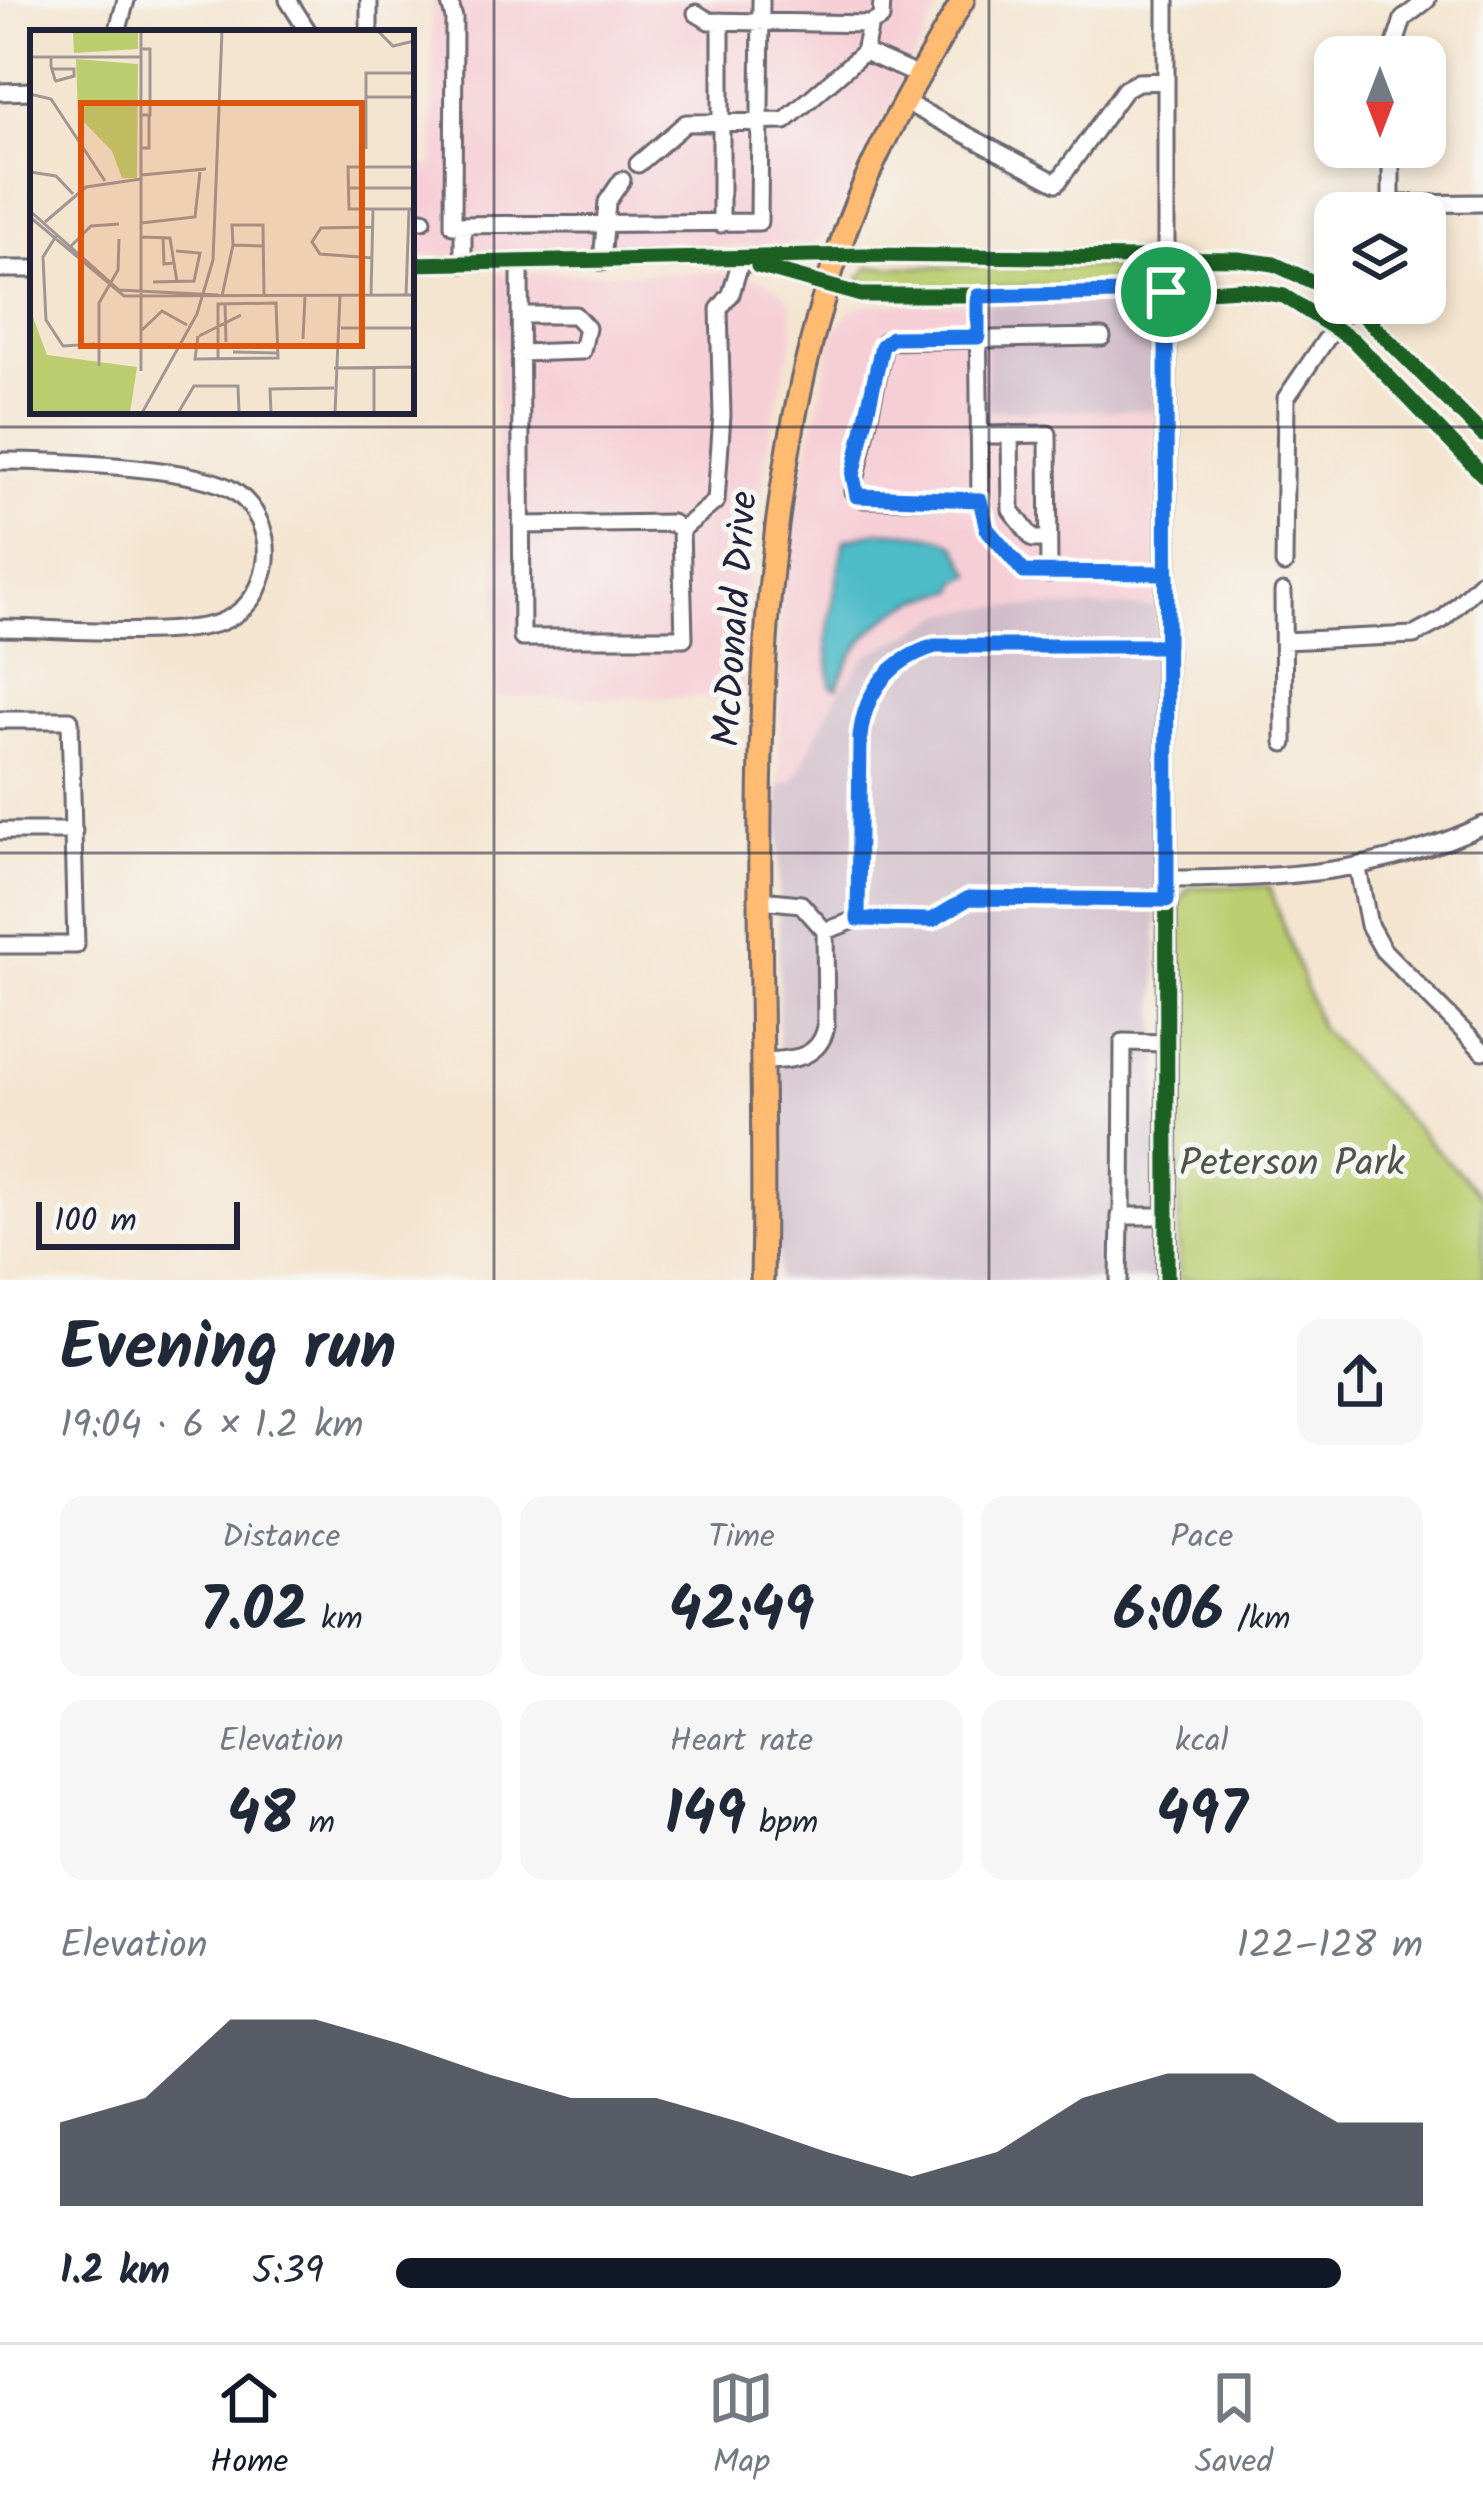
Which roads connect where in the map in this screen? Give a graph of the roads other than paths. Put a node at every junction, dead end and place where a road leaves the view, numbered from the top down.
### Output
1 (126, 0) edge
2 (288, 0) edge
3 (449, 0) edge
4 (760, 0) edge
5 (882, 0) edge
6 (964, 0) edge
7 (1166, 0) edge
8 (1414, 3) edge
9 (696, 13) dead end
10 (721, 21) junction
11 (761, 21) junction
12 (870, 24) junction
13 (118, 30) edge
14 (306, 30) edge
15 (1396, 36) edge
16 (864, 52) junction
17 (919, 76) junction
18 (1166, 82) junction
19 (905, 102) junction
20 (761, 122) junction
21 (721, 123) junction
22 (638, 164) dead end
23 (622, 180) dead end
24 (1483, 203) edge
25 (1446, 205) edge
26 (463, 224) junction
27 (602, 224) junction
28 (721, 224) junction
29 (838, 256) junction
30 (1166, 258) junction
31 (741, 260) junction
32 (602, 262) junction
33 (414, 264) edge
34 (463, 264) junction
35 (520, 264) junction
36 (1314, 283) edge
37 (828, 287) junction
38 (1166, 292) junction
39 (978, 296) junction
40 (520, 315) junction
41 (1372, 324) edge
42 (1335, 325) junction
43 (978, 337) junction
44 (1102, 337) dead end
45 (520, 353) junction
46 (1010, 434) junction
47 (979, 435) junction
48 (1483, 435) edge
49 (0, 461) edge
50 (1483, 475) edge
51 (252, 480) dead end
52 (240, 495) junction
53 (980, 500) junction
54 (521, 525) junction
55 (681, 530) junction
56 (1048, 539) junction
57 (1284, 564) dead end
58 (1167, 573) junction
59 (1049, 574) junction
60 (1483, 580) edge
61 (1283, 592) dead end
62 (0, 628) edge
63 (1283, 641) junction
64 (1167, 646) junction
65 (0, 720) edge
66 (1284, 742) dead end
67 (1483, 825) edge
68 (0, 831) edge
69 (74, 831) junction
70 (1358, 869) junction
71 (1167, 890) junction
72 (761, 900) junction
73 (858, 919) junction
74 (825, 931) junction
75 (0, 945) edge
76 (1166, 1042) junction
77 (1483, 1051) edge
78 (761, 1061) junction
79 (1122, 1216) junction
80 (1167, 1216) junction
81 (762, 1280) edge
82 (1119, 1280) edge
83 (1167, 1280) edge

1 - 13 street
2 - 14 street
3 - 26 street
4 - 11 street
5 - 12 street
6 - 17 highway, McDonald Drive
7 - 18 street
8 - 15 street
9 - 10 street
10 - 11 street
10 - 21 street
11 - 12 street
11 - 20 street
12 - 16 street
16 - 17 street
16 - 20 street
17 - 19 highway, McDonald Drive
18 - 19 street
18 - 30 street
19 - 29 highway, McDonald Drive
20 - 21 street
20 - 28 street
21 - 22 street
21 - 28 street
23 - 27 street
24 - 25 street
26 - 27 street
26 - 34 street
27 - 28 street
27 - 32 street
29 - 30 street
29 - 31 street
29 - 37 highway, McDonald Drive
30 - 36 street
30 - 38 main road
31 - 32 street
31 - 37 street
31 - 55 street
32 - 35 street
33 - 34 street
34 - 35 street
35 - 40 street
37 - 39 street
37 - 72 highway, McDonald Drive
38 - 39 street
38 - 42 street
38 - 58 main road
39 - 43 street
40 - 45 street
40 - 45 street
41 - 48 street
42 - 50 street
42 - 57 street
43 - 44 street
43 - 47 street
43 - 53 street
45 - 54 street
46 - 47 street
46 - 56 street
46 - 56 street
47 - 53 street
49 - 52 street
51 - 52 street
52 - 62 street
53 - 59 street
54 - 55 street
54 - 55 street
56 - 59 street
58 - 59 street
58 - 64 main road
60 - 63 street
61 - 63 street
63 - 66 street
64 - 71 main road
64 - 73 street
65 - 69 street
67 - 70 street
68 - 69 street
69 - 75 street
70 - 71 street
70 - 77 street
71 - 73 street
71 - 76 main road
72 - 74 street
72 - 78 highway, McDonald Drive
73 - 74 street
74 - 78 street
76 - 79 street
76 - 80 main road
78 - 81 highway, McDonald Drive
79 - 80 street
79 - 82 street
80 - 83 main road

